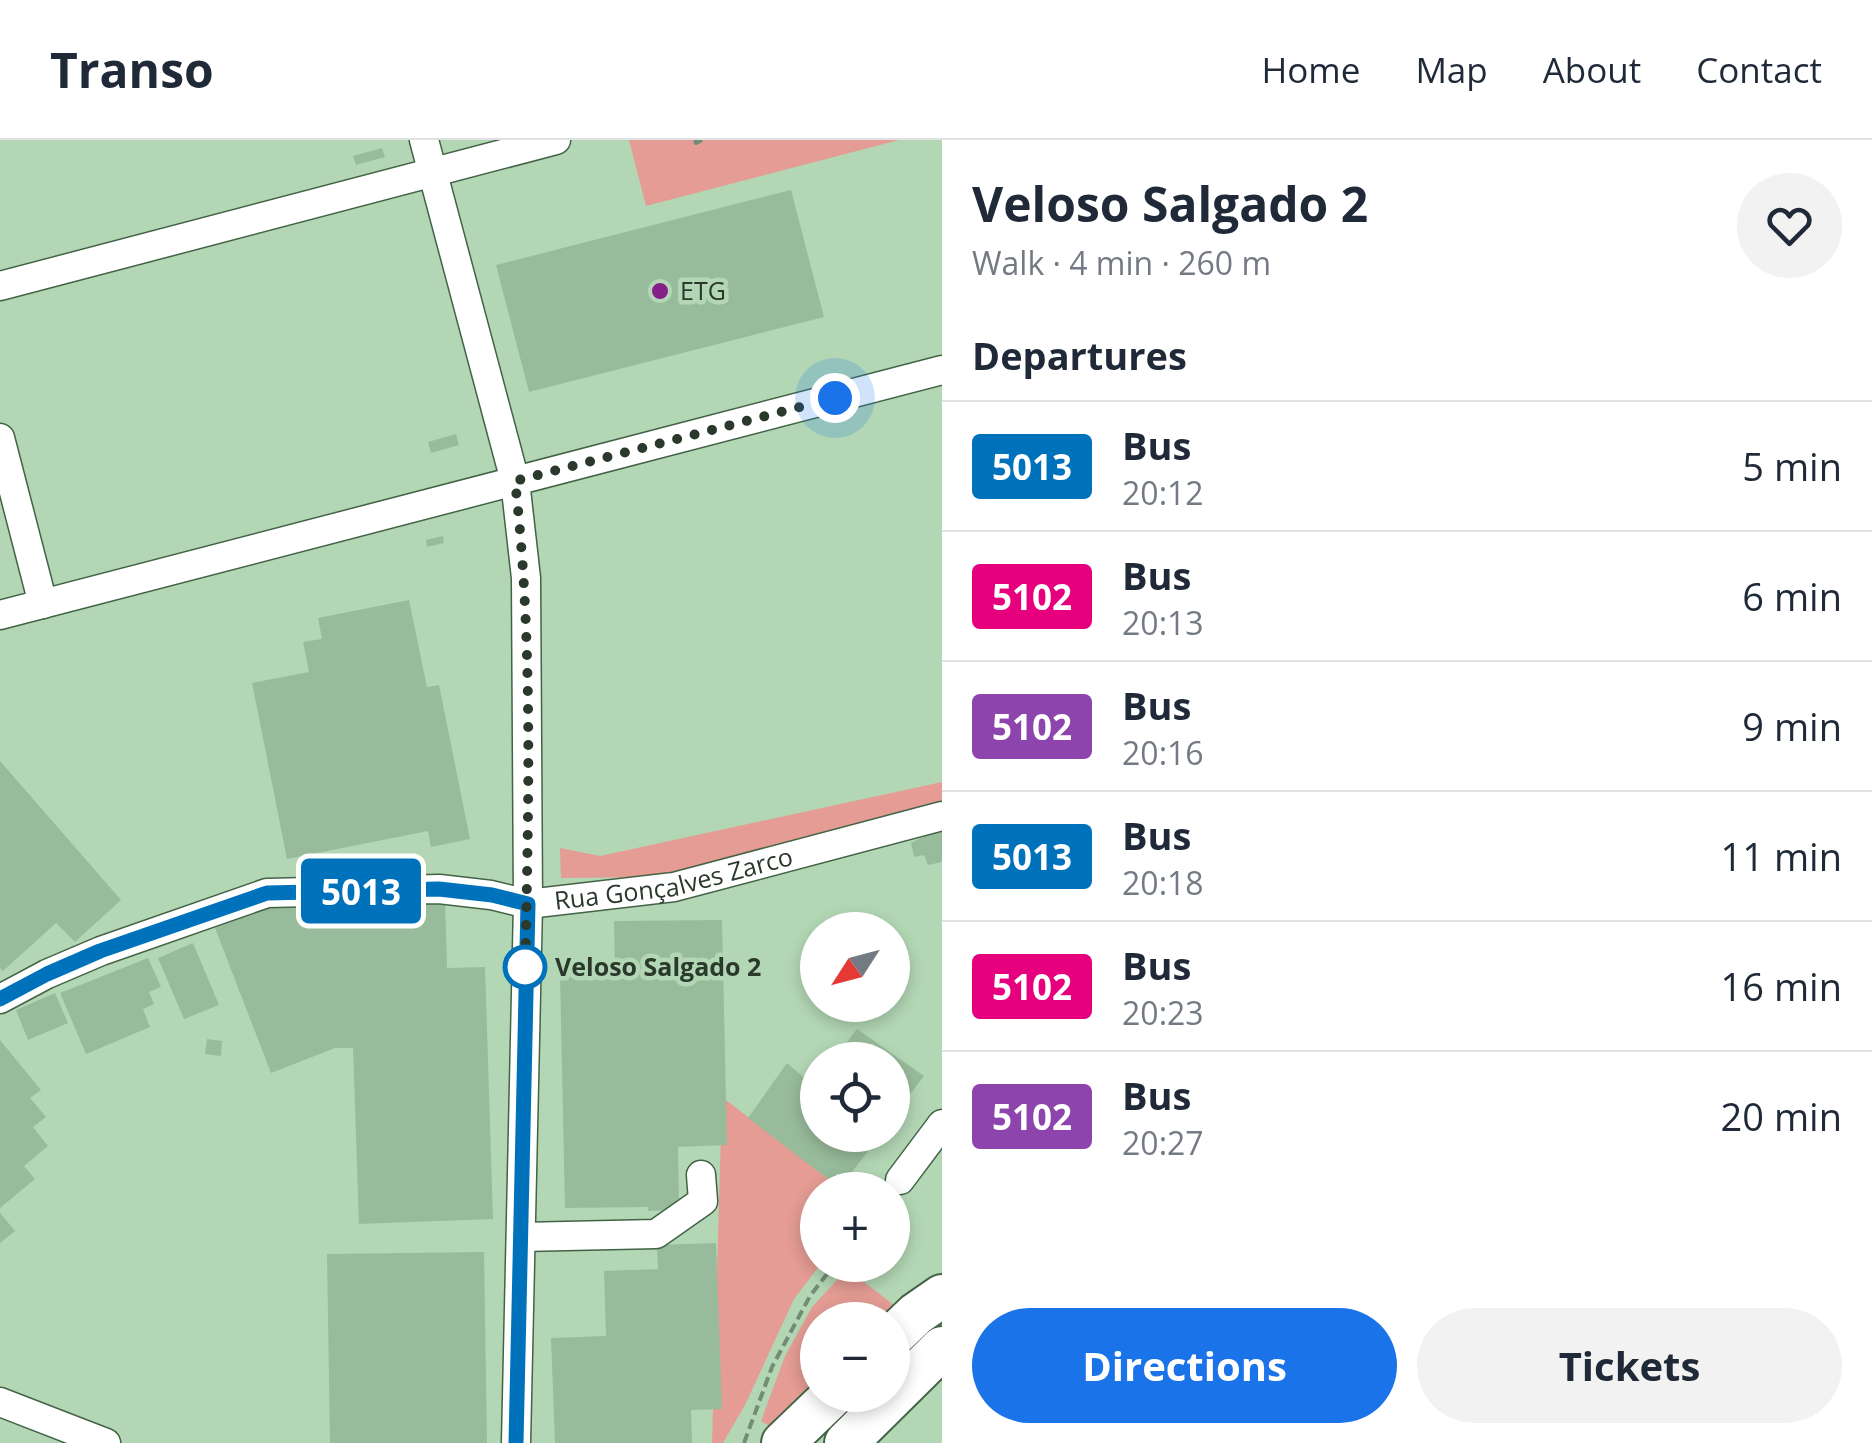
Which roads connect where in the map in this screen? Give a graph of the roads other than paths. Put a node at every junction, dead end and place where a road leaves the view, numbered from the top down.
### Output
1 (424, 140) edge
2 (556, 140) edge
3 (432, 174) junction
4 (0, 286) edge
5 (942, 370) edge
6 (0, 438) edge
7 (515, 481) junction
8 (42, 604) junction
9 (0, 615) edge
10 (942, 816) edge
11 (528, 904) junction
12 (0, 998) edge
13 (942, 1124) edge
14 (906, 1172) edge
15 (701, 1175) dead end
16 (520, 1238) junction
17 (942, 1296) edge
18 (910, 1320) edge
19 (942, 1324) edge
20 (942, 1348) edge
21 (910, 1355) edge
22 (0, 1402) edge
23 (816, 1412) edge
24 (853, 1412) edge
25 (106, 1443) edge
26 (516, 1443) edge
27 (784, 1443) edge
28 (822, 1443) edge
29 (846, 1443) edge

1 - 3 street
2 - 3 street
3 - 4 street
3 - 7 street
5 - 7 street
6 - 8 street
7 - 8 street
7 - 11 street
8 - 9 street
10 - 11 street, Rua Gonçalves Zarco
11 - 12 street, Rua Gonçalves Zarco
11 - 16 street
13 - 14 street
15 - 16 street
16 - 26 street
17 - 18 highway
19 - 21 highway
20 - 29 highway
22 - 25 street
23 - 27 highway
24 - 28 highway

